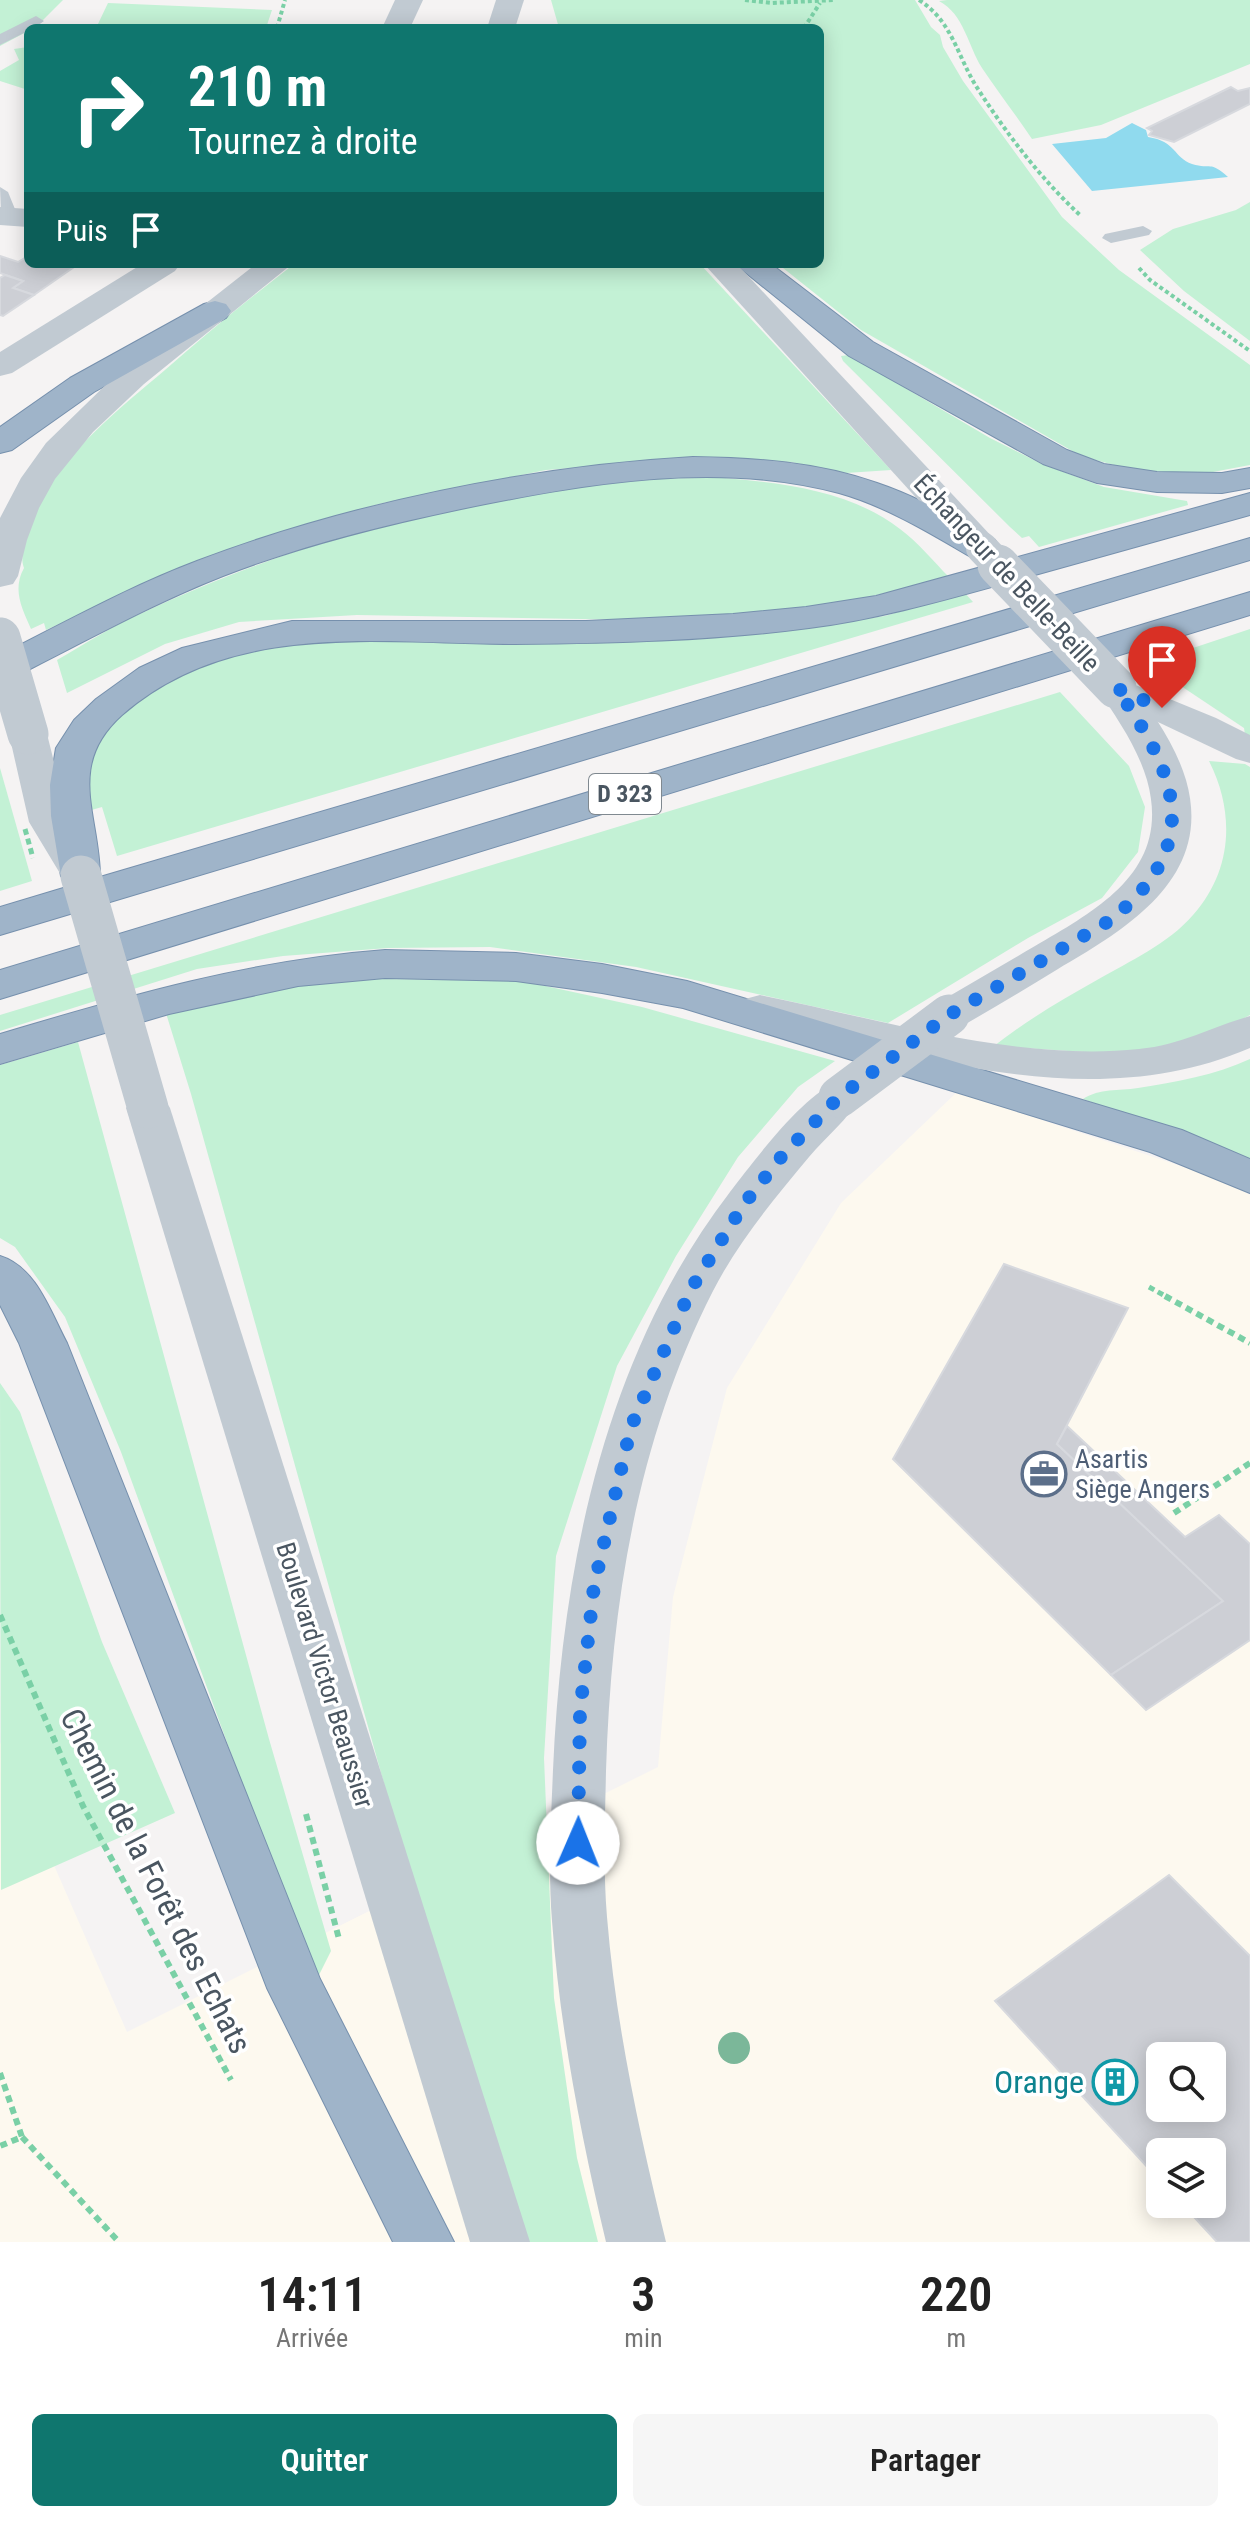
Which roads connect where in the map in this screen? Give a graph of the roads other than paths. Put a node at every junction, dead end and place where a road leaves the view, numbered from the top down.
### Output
1 (409, 0) edge
2 (510, 0) edge
3 (36, 21) dead end
4 (30, 24) edge
5 (398, 24) edge
6 (502, 24) edge
7 (24, 27) edge
8 (0, 40) edge
9 (1143, 231) dead end
10 (1111, 238) road end
11 (156, 268) edge
12 (271, 268) edge
13 (724, 268) edge
14 (756, 268) edge
15 (215, 311) junction
16 (0, 366) edge
17 (0, 443) edge
18 (1250, 478) edge
19 (1250, 504) edge
20 (982, 548) junction
21 (1250, 549) edge
22 (0, 576) edge
23 (1250, 603) edge
24 (0, 638) edge
25 (0, 673) edge
26 (1116, 688) junction
27 (1250, 751) edge
28 (60, 819) junction
29 (0, 921) edge
30 (0, 985) edge
31 (687, 995) junction
32 (1250, 1031) edge
33 (0, 1049) edge
34 (1250, 1177) edge
35 (0, 1273) edge
36 (424, 2242) edge
37 (500, 2242) edge
38 (636, 2242) edge

1 - 5 street
2 - 6 street
3 - 4 lane
7 - 8 lane
9 - 10 lane
11 - 16 street
12 - 15 street
13 - 20 street, Échangeur de Belle-Beille
14 - 18 highway
15 - 17 highway
15 - 22 street
19 - 28 highway
20 - 25 highway
20 - 26 street, Échangeur de Belle-Beille, bridge
21 - 29 highway, D 323
23 - 30 highway, D 323
24 - 28 street, bridge
26 - 27 street
26 - 38 street, Échangeur de Belle-Beille, bridge
28 - 37 street, Boulevard Victor Beaussier, bridge
31 - 32 street
31 - 33 highway
31 - 34 highway
35 - 36 highway

